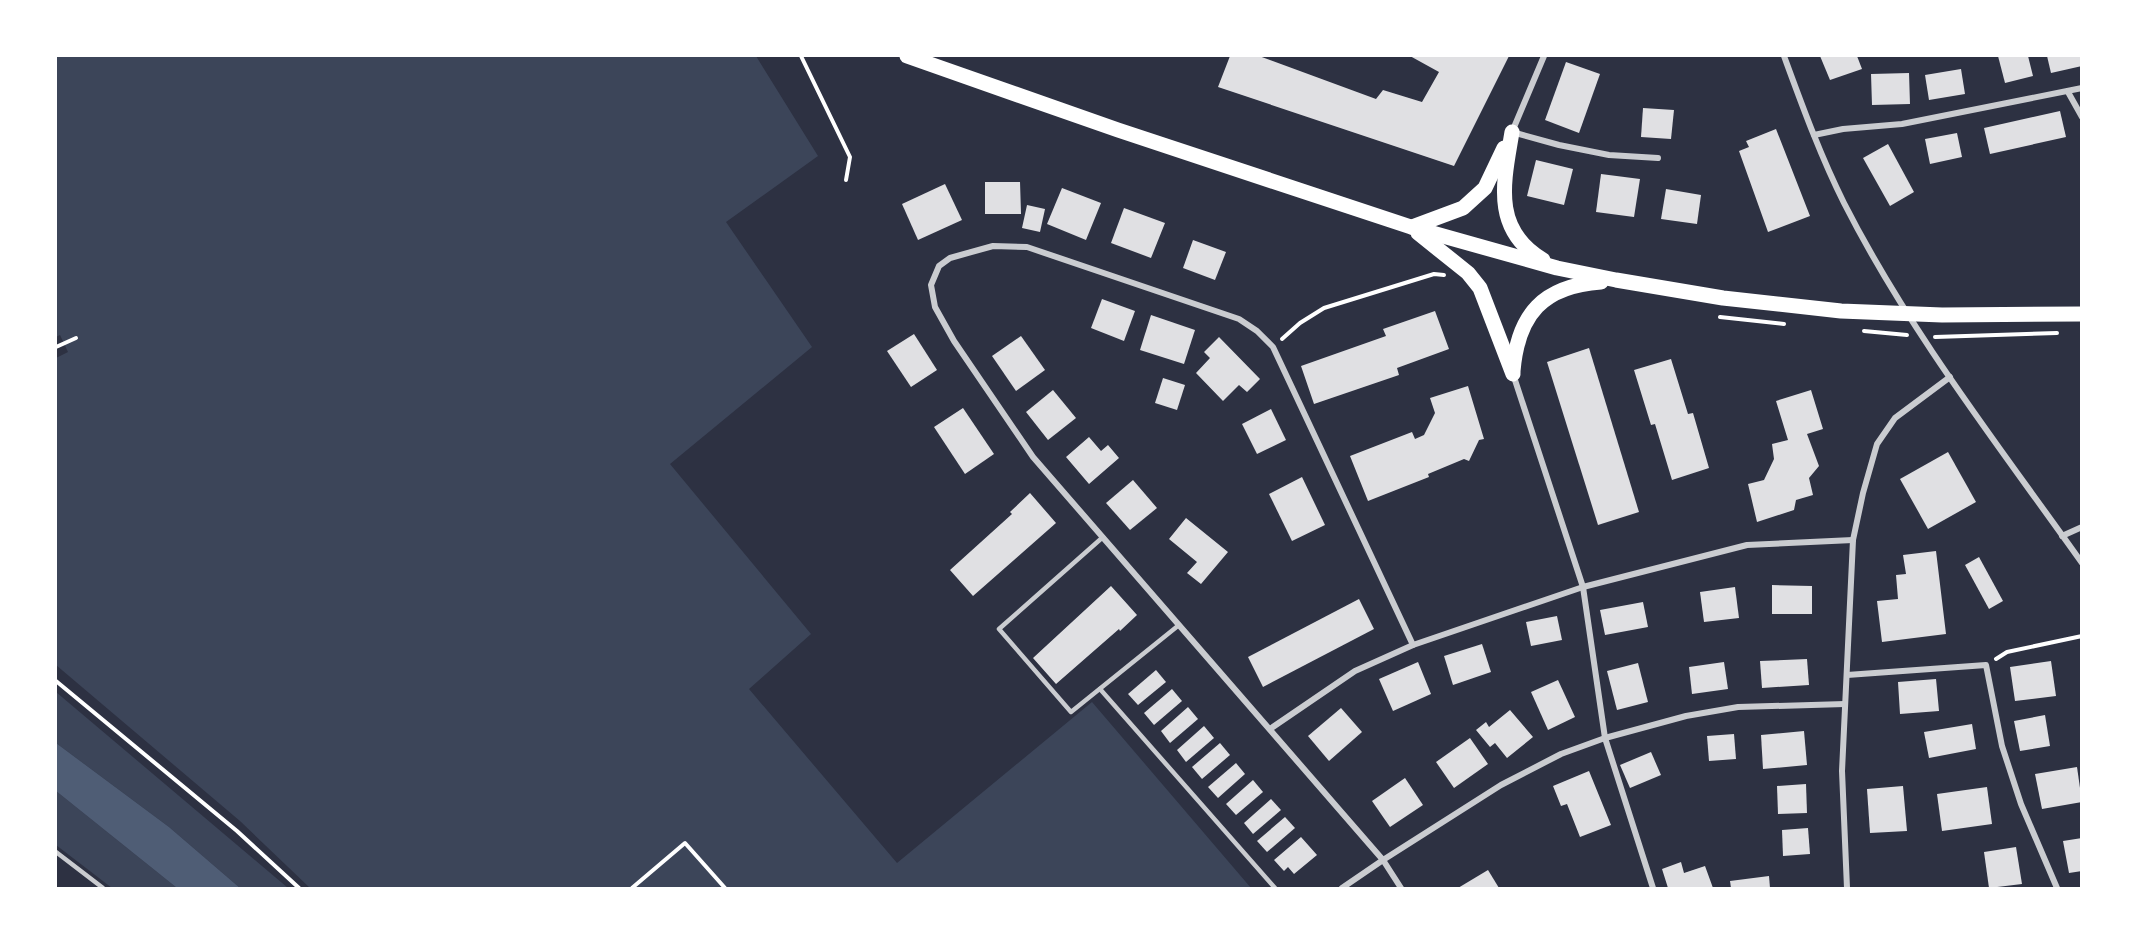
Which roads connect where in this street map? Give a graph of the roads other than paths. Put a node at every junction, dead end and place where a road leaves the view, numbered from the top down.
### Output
1 (907, 56) edge
2 (1544, 56) edge
3 (1784, 56) edge
4 (2082, 88) edge
5 (2068, 92) junction
6 (2082, 117) edge
7 (1512, 132) junction
8 (1814, 135) junction
9 (1658, 158) dead end
10 (1411, 227) junction
11 (1557, 268) junction
12 (1616, 280) junction
13 (2082, 314) edge
14 (1513, 374) junction
15 (1950, 377) junction
16 (2082, 527) edge
17 (2062, 536) junction
18 (1103, 537) junction
19 (1853, 540) junction
20 (2082, 563) edge
21 (1583, 587) junction
22 (1179, 625) junction
23 (1413, 645) junction
24 (1847, 675) junction
25 (1100, 689) junction
26 (1845, 704) junction
27 (1270, 729) junction
28 (1605, 738) junction
29 (56, 852) edge
30 (1383, 860) junction
31 (103, 888) edge
32 (1275, 888) edge
33 (1342, 888) edge
34 (1401, 888) edge
35 (1653, 888) edge
36 (1847, 888) edge
37 (2057, 888) edge

1 - 10 main road
2 - 7 street
3 - 8 street
4 - 5 street
5 - 6 street
5 - 8 street
7 - 9 street
7 - 10 main road
7 - 11 main road
8 - 15 street
10 - 11 main road
10 - 14 main road
11 - 12 main road
12 - 13 main road
12 - 14 main road
14 - 21 street
15 - 17 street
15 - 19 street
16 - 17 street
17 - 20 street
18 - 22 street
18 - 23 street
18 - 25 lane
19 - 21 street
19 - 24 street
21 - 23 street
21 - 28 street
22 - 25 lane
22 - 27 street
23 - 27 street
24 - 26 street
24 - 37 street
25 - 32 lane
26 - 28 street
26 - 36 street
27 - 30 street
28 - 30 street
28 - 35 street
29 - 31 lane
30 - 33 street
30 - 34 street

